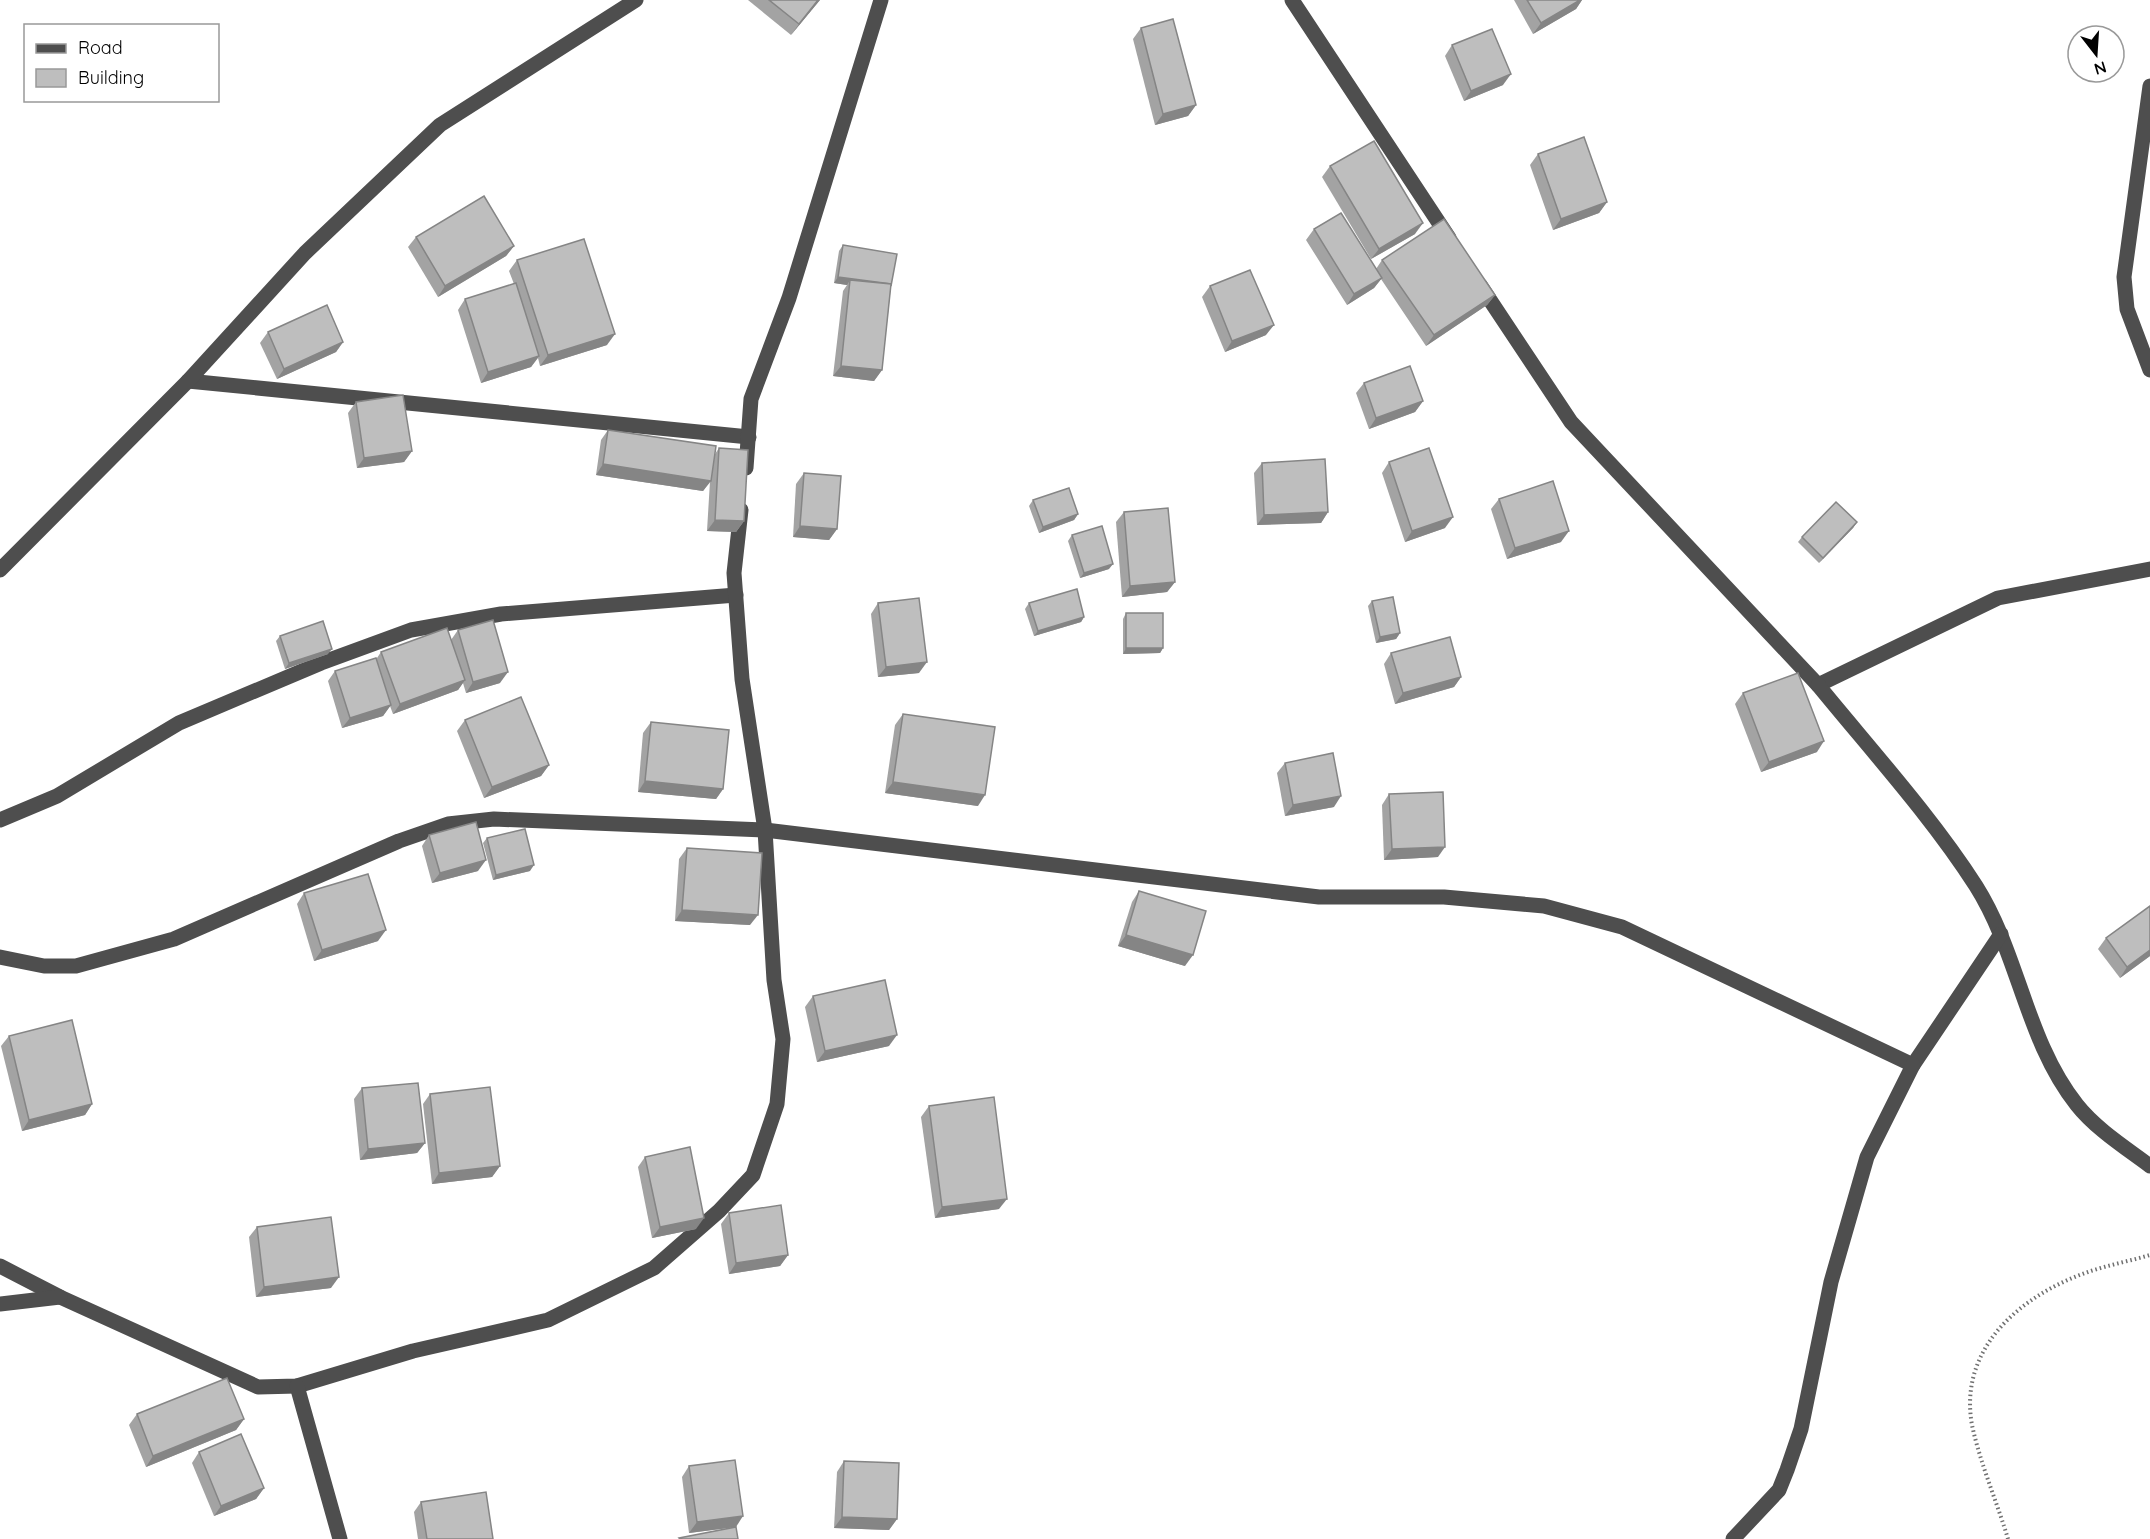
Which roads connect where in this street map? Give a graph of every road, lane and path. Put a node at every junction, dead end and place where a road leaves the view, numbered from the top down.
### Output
1 (636, 0) edge
2 (880, 0) edge
3 (1292, 0) edge
4 (2150, 86) edge
5 (1461, 255) edge
6 (1474, 275) edge
7 (2150, 370) edge
8 (188, 381) junction
9 (749, 437) junction
10 (2150, 568) edge
11 (0, 570) edge
12 (736, 595) junction
13 (1818, 685) junction
14 (0, 820) edge
15 (765, 830) junction
16 (2001, 934) junction
17 (0, 957) edge
18 (1913, 1065) junction
19 (2150, 1166) edge
20 (2150, 1255) edge
21 (0, 1266) edge
22 (60, 1298) junction
23 (0, 1304) edge
24 (297, 1386) junction
25 (340, 1539) edge
26 (1733, 1539) edge
27 (2008, 1539) edge

1 - 8 street
2 - 9 street
3 - 5 street
4 - 7 street
6 - 13 street
8 - 9 street
8 - 11 street
9 - 12 street
10 - 13 street
12 - 14 street
12 - 15 street
13 - 16 street
15 - 17 street
15 - 18 street
15 - 24 street
16 - 18 street
16 - 19 street
18 - 26 street
20 - 27 path
21 - 22 street
22 - 23 street
22 - 24 street
24 - 25 street

